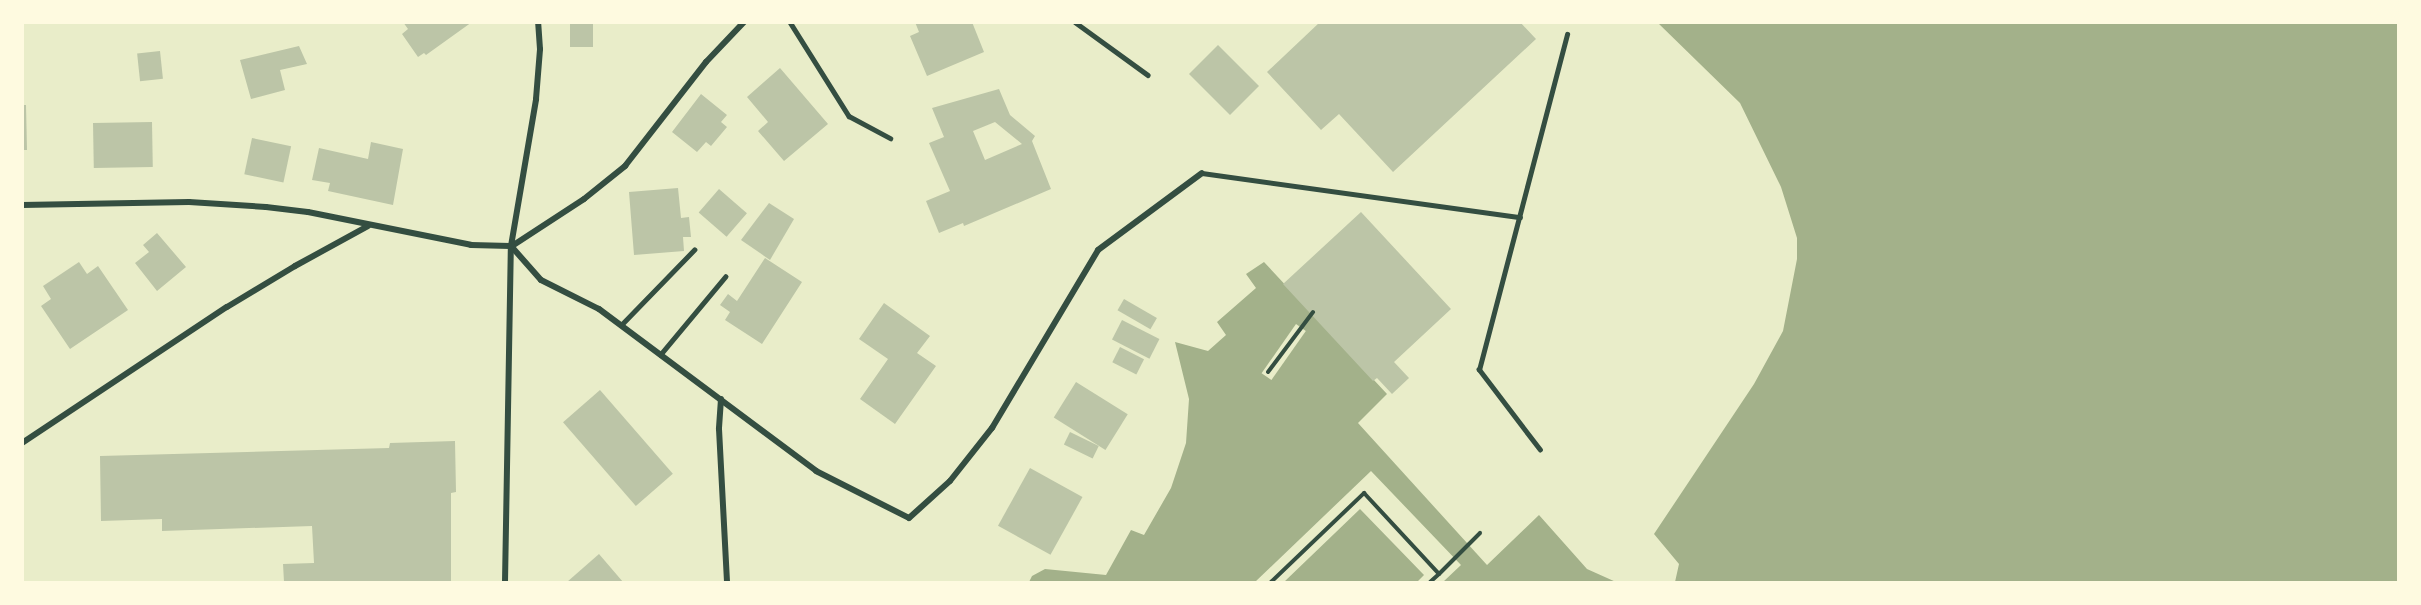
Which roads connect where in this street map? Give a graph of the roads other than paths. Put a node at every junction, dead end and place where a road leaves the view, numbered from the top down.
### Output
1 (538, 22) edge
2 (744, 22) edge
3 (790, 22) edge
4 (1075, 22) edge
5 (1567, 34) dead end
6 (1148, 75) dead end
7 (890, 138) dead end
8 (1202, 173) joint
9 (22, 205) edge
10 (1521, 217) junction
11 (368, 226) junction
12 (511, 246) junction
13 (694, 250) dead end
14 (725, 277) dead end
15 (621, 325) junction
16 (660, 355) junction
17 (721, 399) junction
18 (22, 443) edge
19 (1540, 450) dead end
20 (505, 582) edge
21 (727, 582) edge

1 - 12 street
2 - 12 street
3 - 7 lane
4 - 6 lane
5 - 10 lane
8 - 10 lane
8 - 17 street
9 - 11 street
10 - 19 lane
11 - 12 street
11 - 18 street
12 - 15 street
12 - 20 street
13 - 15 lane
14 - 16 lane
15 - 16 street
16 - 17 street
17 - 21 street

